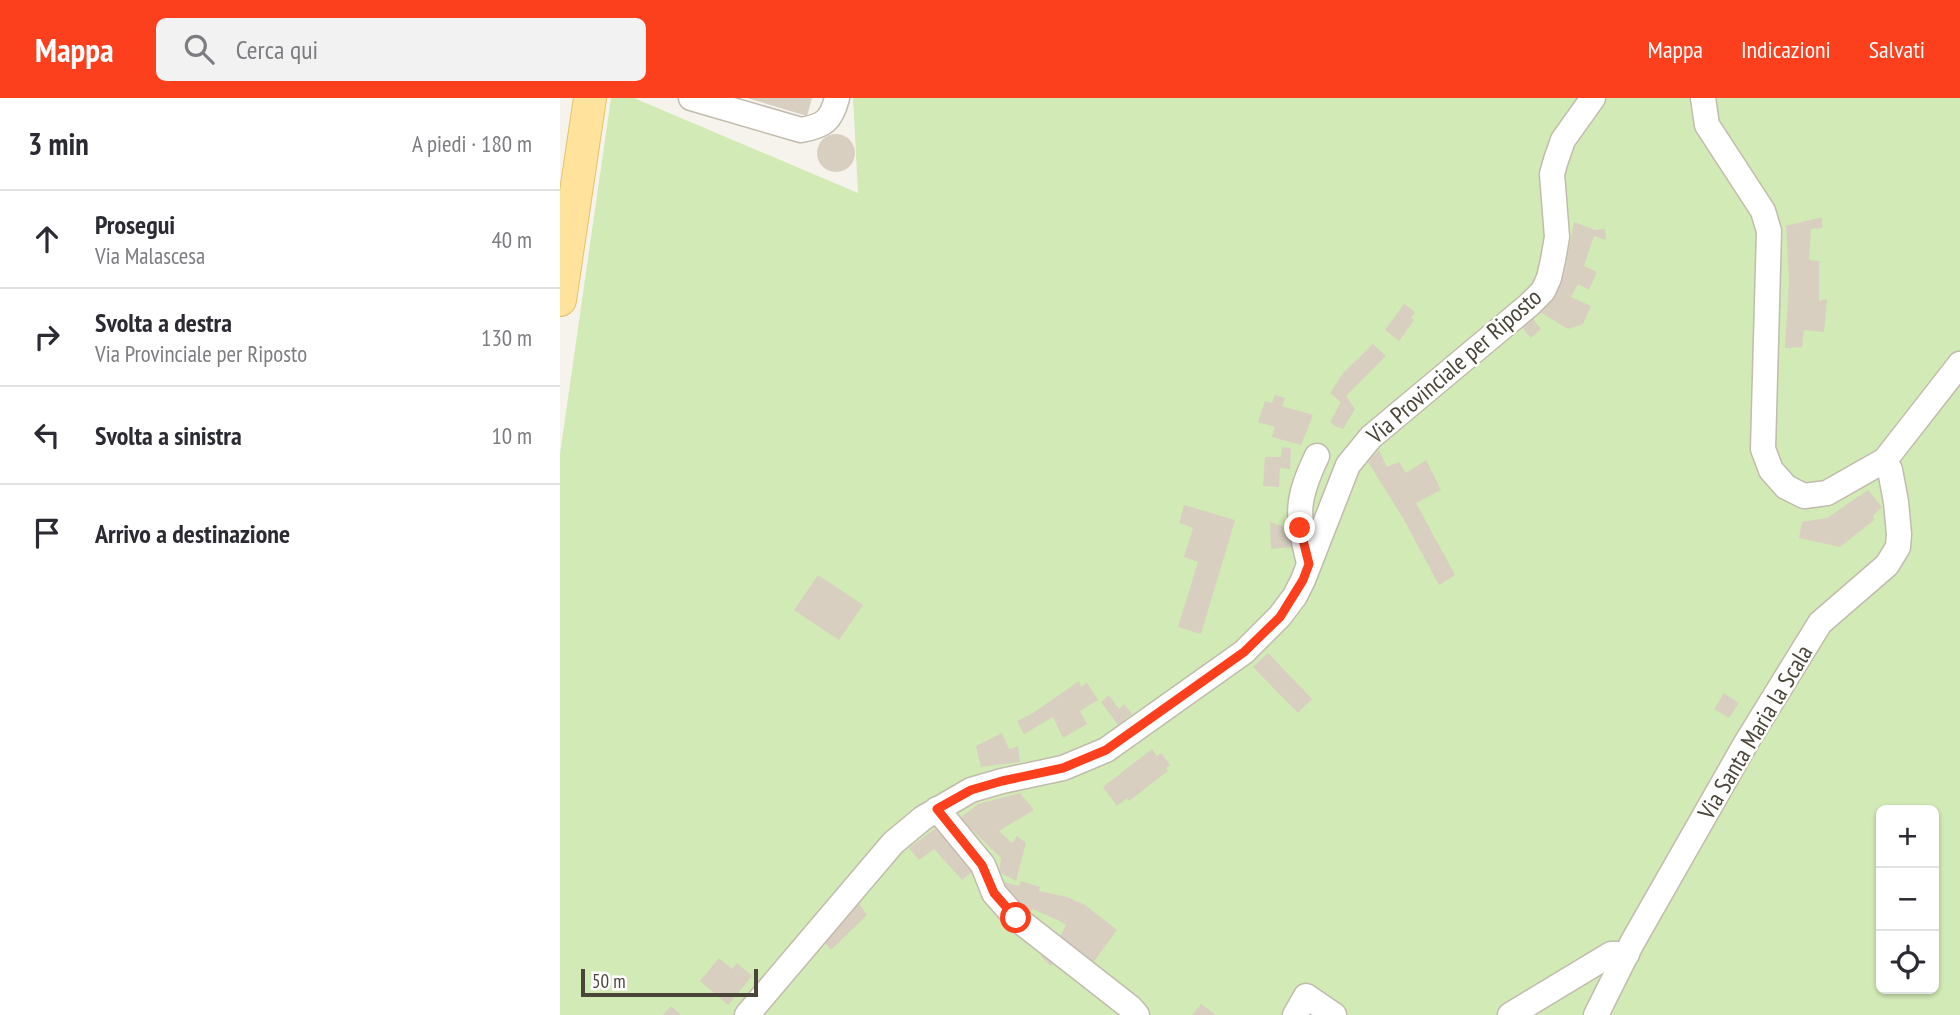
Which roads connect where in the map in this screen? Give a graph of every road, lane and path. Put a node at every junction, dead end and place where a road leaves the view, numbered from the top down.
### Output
1 (590, 98) edge
2 (691, 98) edge
3 (837, 98) edge
4 (1593, 98) edge
5 (1703, 98) edge
6 (560, 300) edge
7 (1960, 364) edge
8 (1317, 456) dead end
9 (1885, 460) junction
10 (1309, 564) junction
11 (937, 809) junction
12 (1626, 954) junction
13 (747, 1015) edge
14 (1137, 1015) edge
15 (1295, 1015) edge
16 (1334, 1015) edge
17 (1510, 1015) edge
18 (1596, 1015) edge

1 - 6 main road
2 - 3 street
4 - 10 street, Via Provinciale per Riposto
5 - 9 street
7 - 9 street
8 - 10 street
9 - 12 street, Via Santa Maria la Scala
10 - 11 street, Via Provinciale per Riposto
11 - 13 street, Via Provinciale per Riposto
11 - 14 street
12 - 17 street
12 - 18 street, Via Santa Maria la Scala
15 - 16 street

